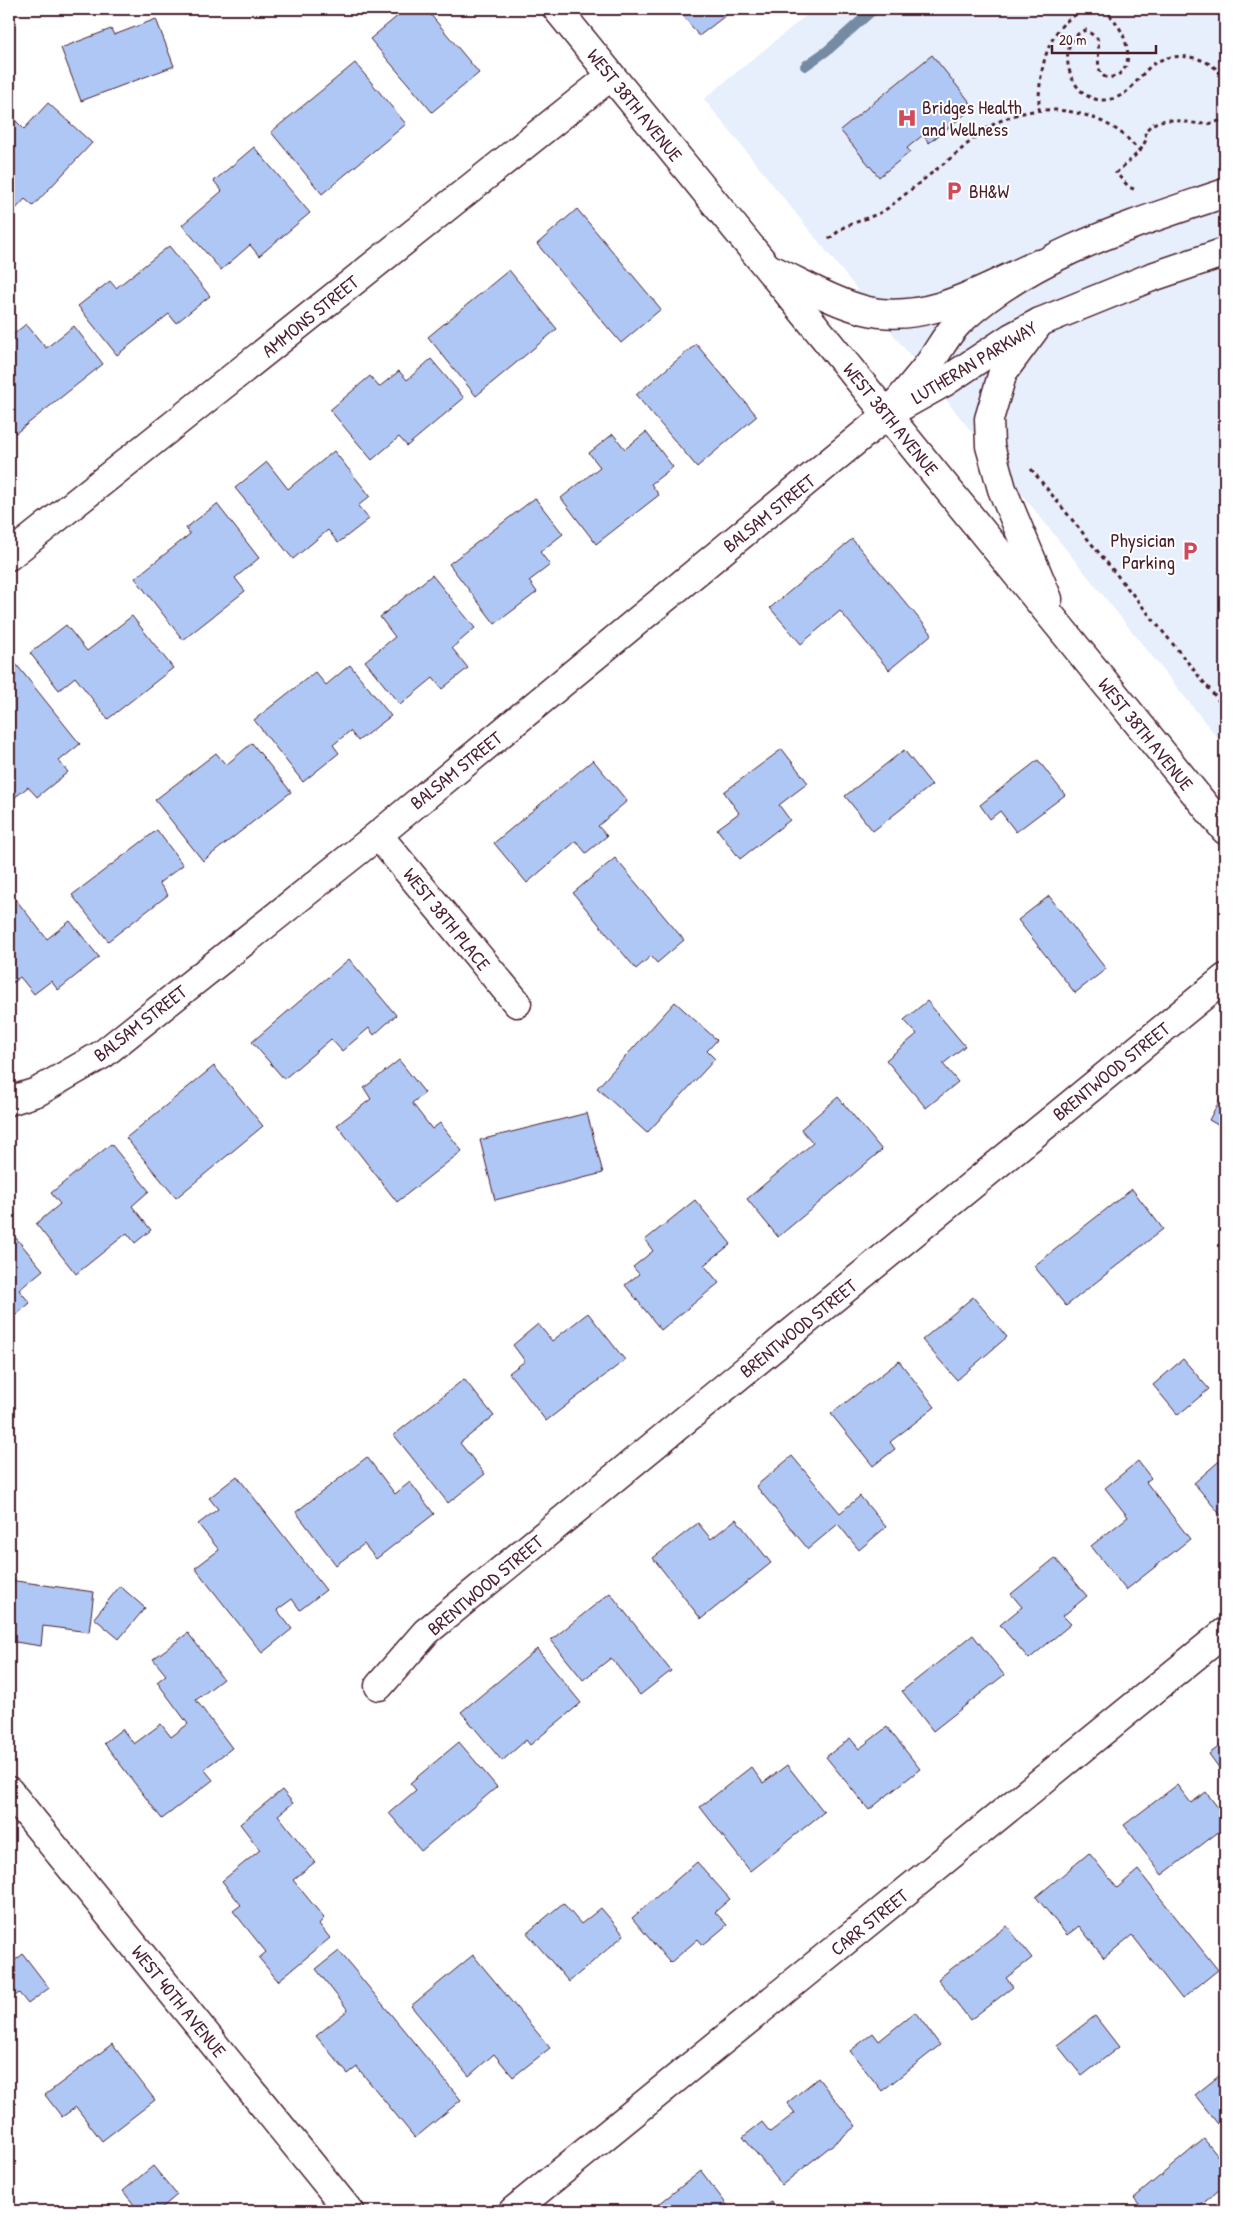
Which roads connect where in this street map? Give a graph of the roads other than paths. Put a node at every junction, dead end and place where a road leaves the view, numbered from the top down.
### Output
1 (557, 9) edge
2 (611, 76) junction
3 (1225, 194) edge
4 (1225, 252) edge
5 (1038, 264) junction
6 (767, 268) junction
7 (1040, 322) junction
8 (888, 414) junction
9 (9, 556) edge
10 (1059, 626) junction
11 (1225, 830) edge
12 (378, 835) junction
13 (1225, 978) edge
14 (517, 1003) dead end
15 (9, 1102) edge
16 (1225, 1632) edge
17 (379, 1686) dead end
18 (9, 1790) edge
19 (349, 2211) edge
20 (513, 2211) edge

1 - 2 street, WEST 38TH AVENUE
2 - 6 street, WEST 38TH AVENUE
2 - 9 street, AMMONS STREET
3 - 5 street, LUTHERAN PARKWAY
4 - 7 street, LUTHERAN PARKWAY
5 - 6 street
5 - 8 street, LUTHERAN PARKWAY
6 - 8 street, WEST 38TH AVENUE
7 - 8 street, LUTHERAN PARKWAY
7 - 10 street
8 - 10 street, WEST 38TH AVENUE
8 - 12 street, BALSAM STREET
10 - 11 street, WEST 38TH AVENUE
12 - 14 street, WEST 38TH PLACE
12 - 15 street, BALSAM STREET
13 - 17 street, BRENTWOOD STREET
16 - 20 street, CARR STREET
18 - 19 street, WEST 40TH AVENUE

